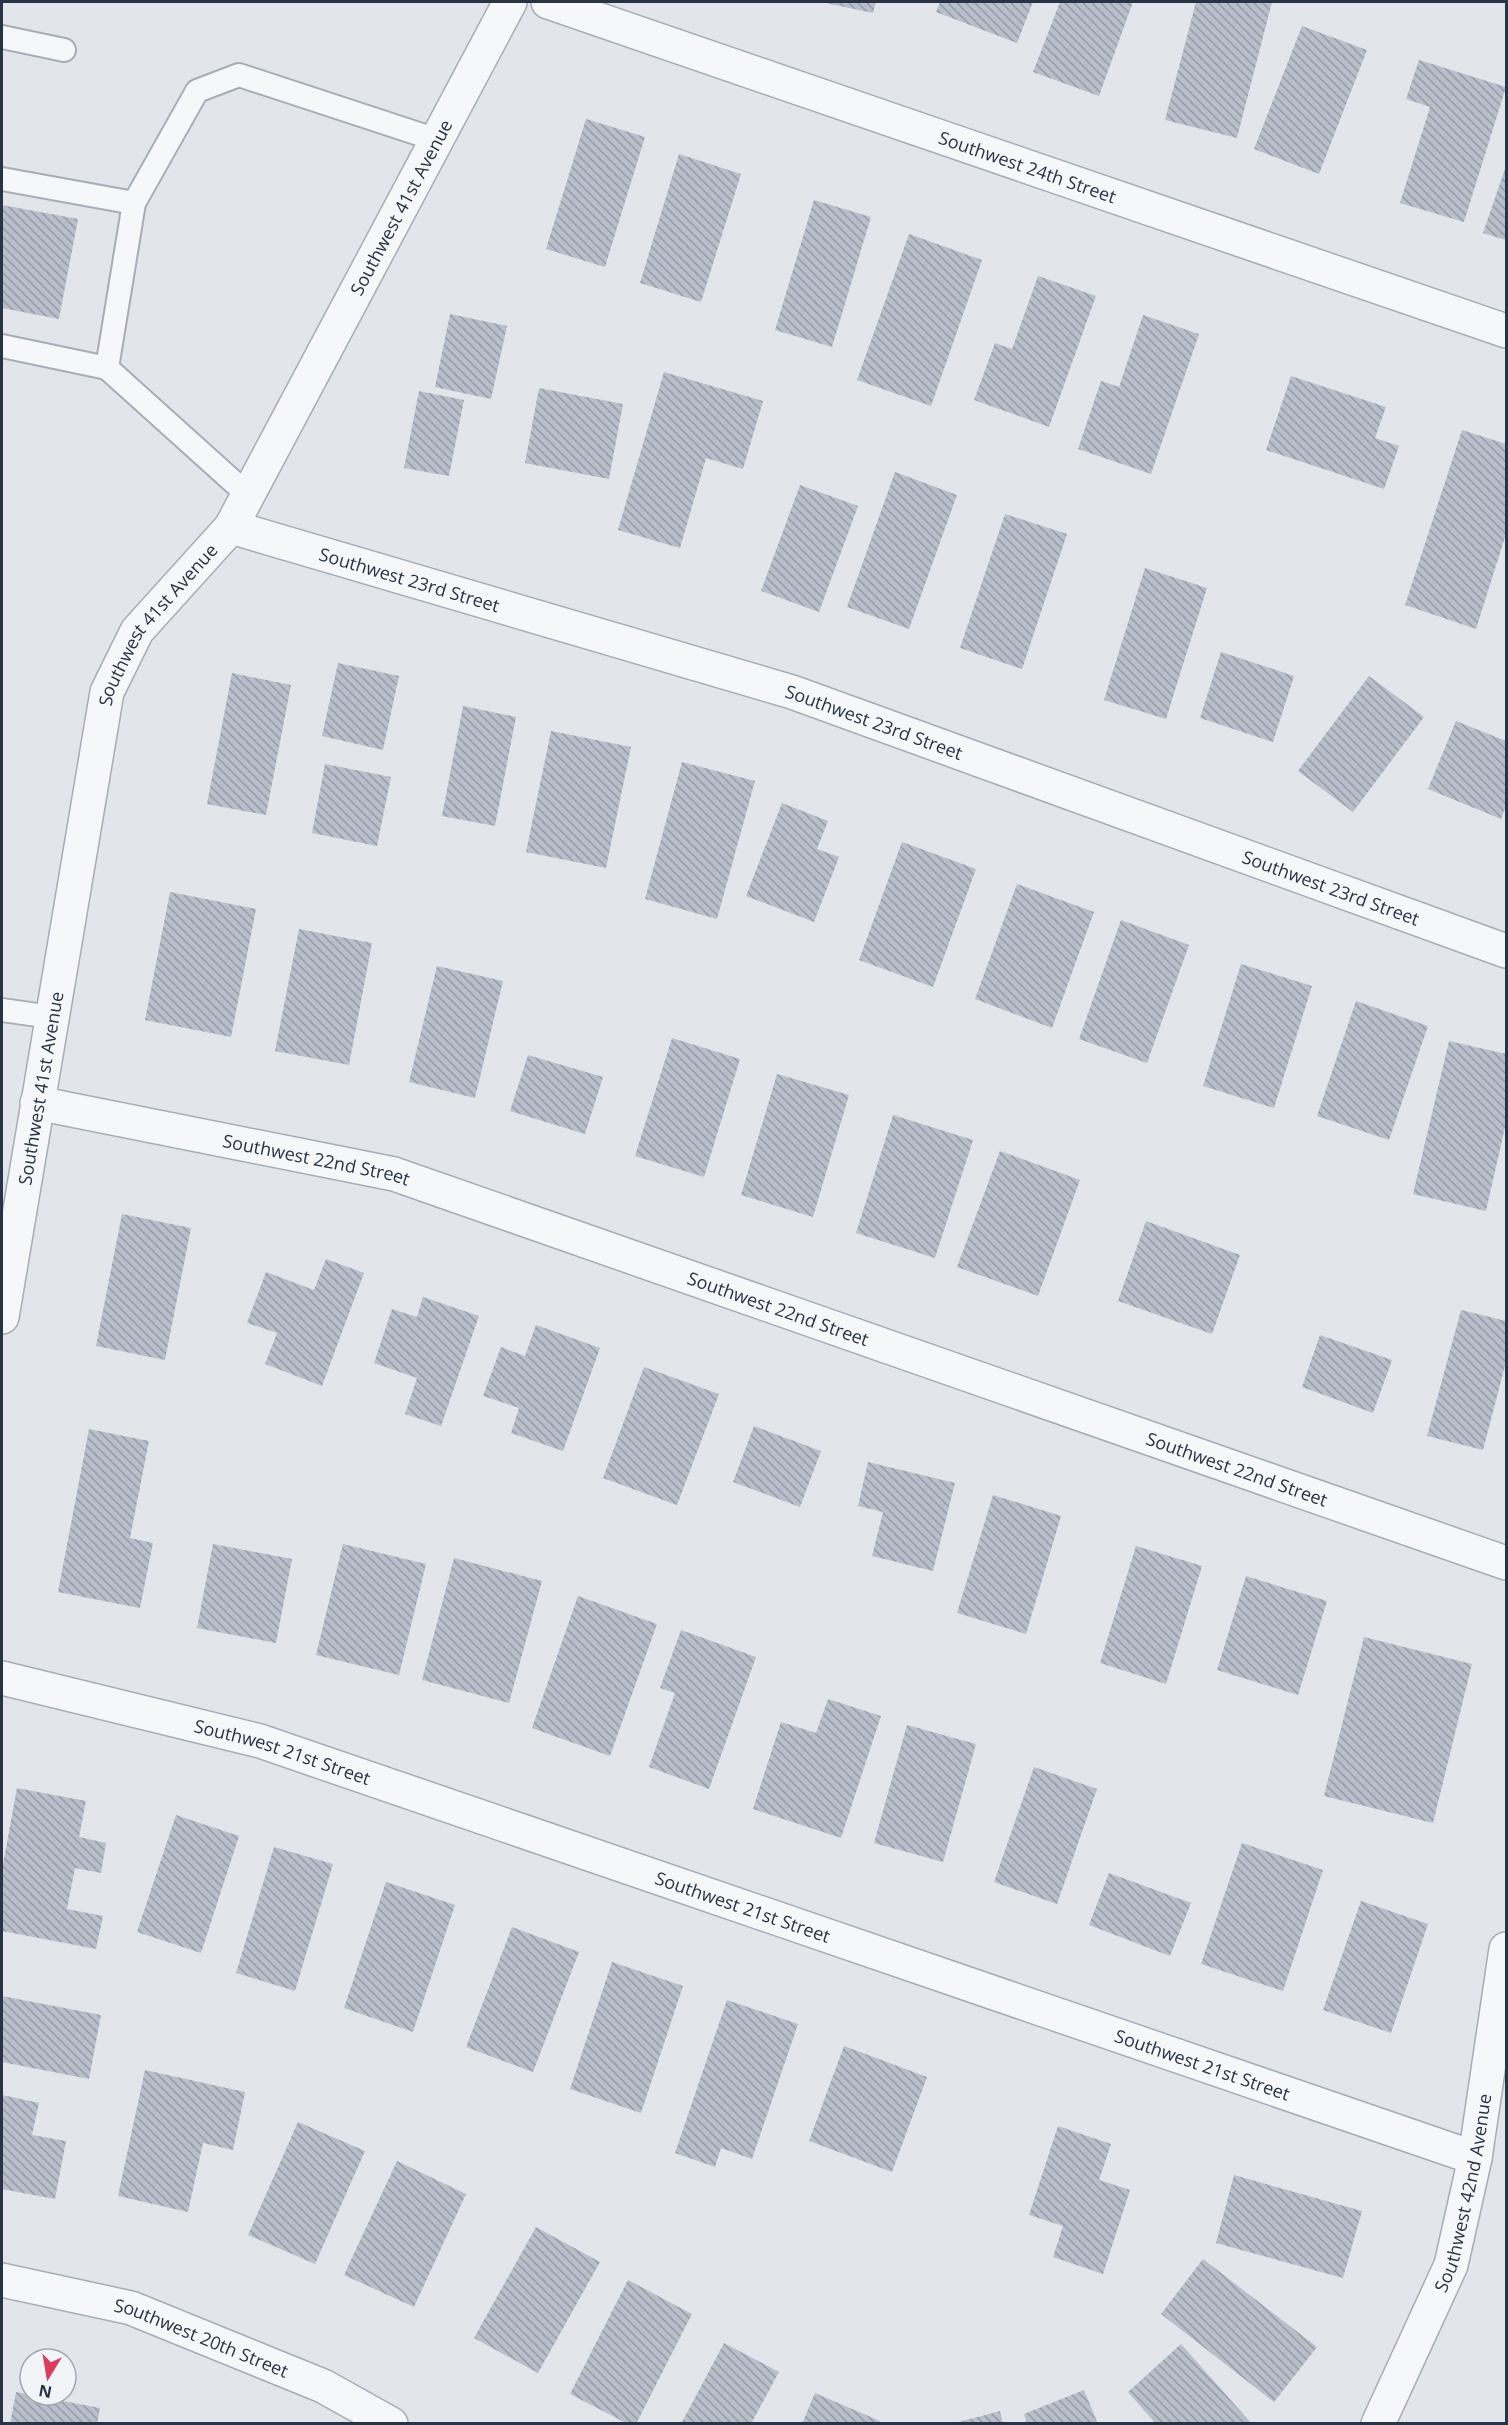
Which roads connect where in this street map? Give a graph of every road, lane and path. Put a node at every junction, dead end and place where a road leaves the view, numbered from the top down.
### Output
1 (510, 2) edge
2 (548, 2) edge
3 (2, 37) edge
4 (64, 50) dead end
5 (437, 140) junction
6 (2, 179) edge
7 (134, 203) junction
8 (1506, 332) edge
9 (2, 346) edge
10 (107, 368) junction
11 (248, 495) junction
12 (231, 527) junction
13 (1506, 951) edge
14 (2, 1010) edge
15 (52, 1017) junction
16 (37, 1103) junction
17 (2, 1317) edge
18 (1506, 1563) edge
19 (2, 1678) edge
20 (1506, 1949) edge
21 (1475, 2158) junction
22 (2, 2280) edge
23 (391, 2424) edge
24 (1378, 2424) edge

1 - 5 street, Southwest 41st Avenue
2 - 8 street, Southwest 24th Street
3 - 4 lane
5 - 7 lane
5 - 11 street, Southwest 41st Avenue
6 - 7 lane
7 - 10 lane
9 - 10 lane
10 - 11 lane
11 - 12 street, Southwest 41st Avenue
12 - 13 street, Southwest 23rd Street
12 - 15 street, Southwest 41st Avenue
14 - 15 lane
15 - 16 street, Southwest 41st Avenue
16 - 17 street, Southwest 41st Avenue
16 - 18 street, Southwest 22nd Street
19 - 21 street, Southwest 21st Street
20 - 21 street, Southwest 42nd Avenue
21 - 24 street, Southwest 42nd Avenue
22 - 23 street, Southwest 20th Street

